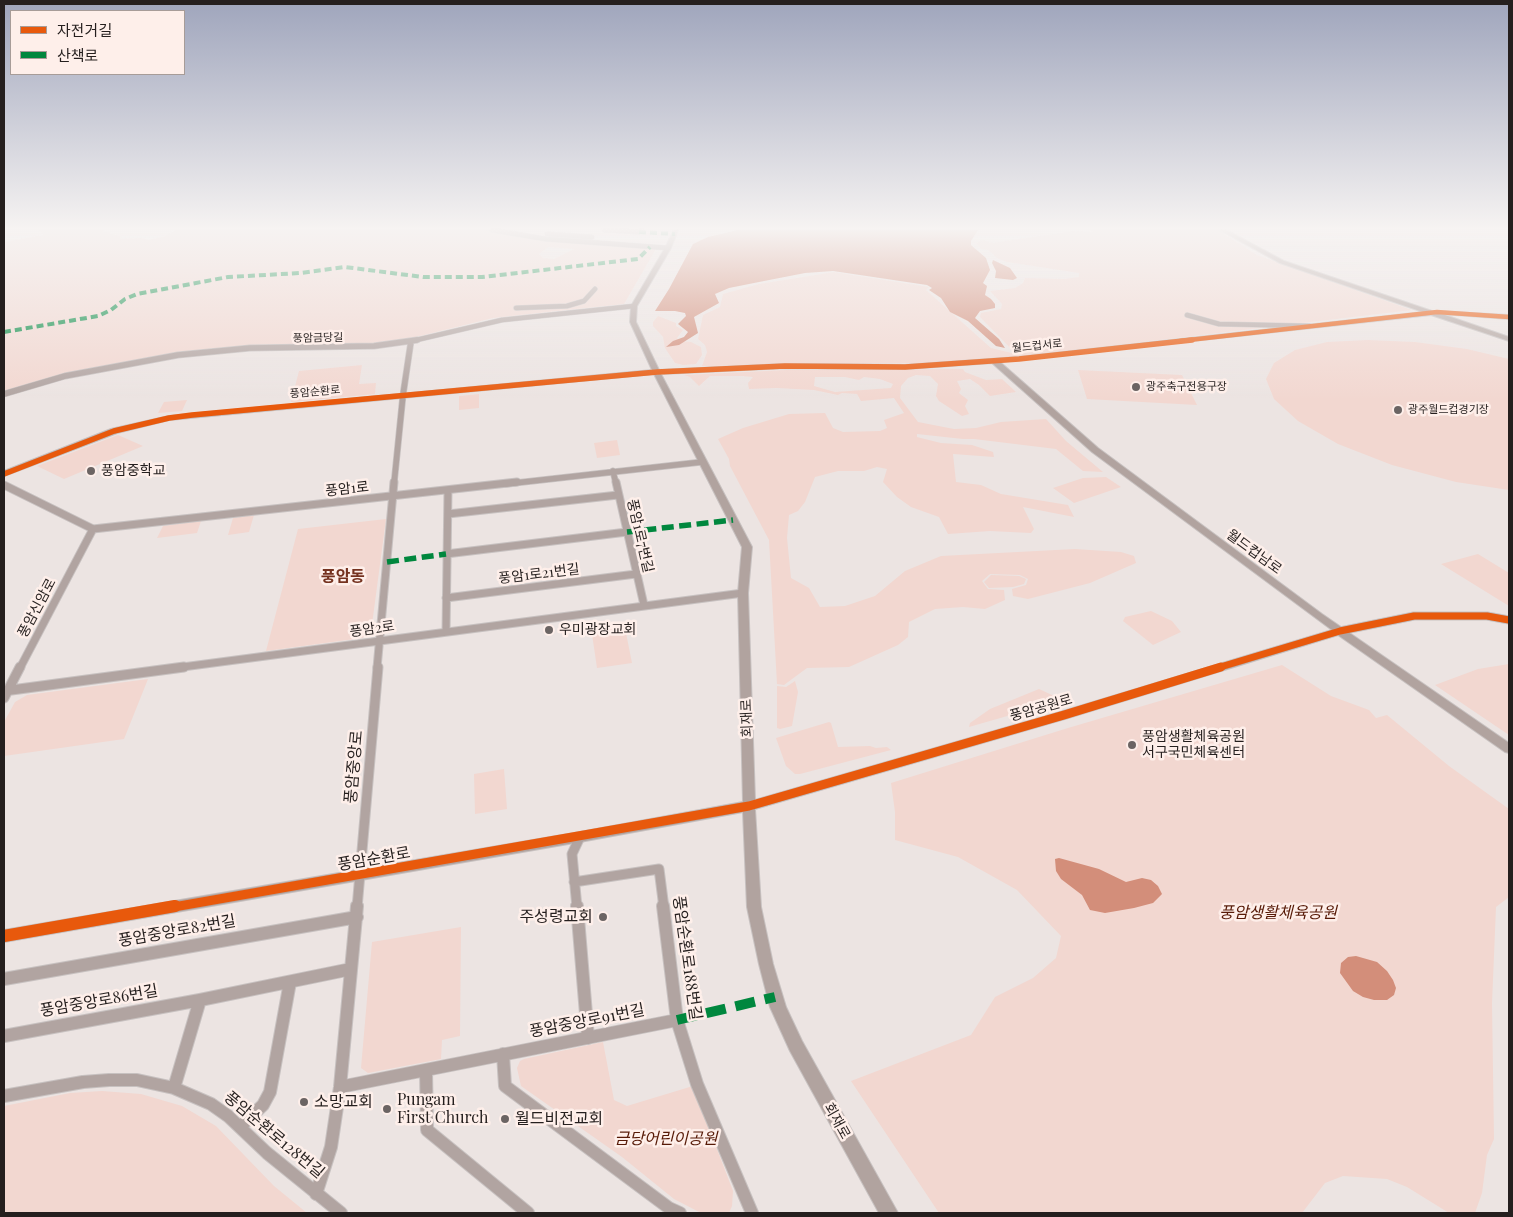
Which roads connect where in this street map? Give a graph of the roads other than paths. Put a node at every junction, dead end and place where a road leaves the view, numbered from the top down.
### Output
1 (645, 287) edge
2 (1357, 287) edge
3 (1361, 287) edge
4 (595, 289) dead end
5 (567, 306) junction
6 (634, 306) junction
7 (516, 308) dead end
8 (607, 308) junction
9 (1433, 312) junction
10 (1187, 315) dead end
11 (1403, 316) junction
12 (1509, 317) edge
13 (1310, 326) junction
14 (1472, 326) junction
15 (1509, 337) edge
16 (411, 341) junction
17 (994, 361) junction
18 (657, 372) junction
19 (638, 373) joint
20 (21, 388) junction
21 (4, 394) edge
22 (403, 395) junction
23 (4, 399) edge
24 (702, 462) junction
25 (613, 472) junction
26 (4, 474) edge
27 (4, 485) edge
28 (448, 490) junction
29 (618, 495) junction
30 (394, 496) junction
31 (448, 514) junction
32 (93, 529) junction
33 (627, 532) junction
34 (446, 554) junction
35 (636, 574) junction
36 (743, 593) junction
37 (446, 598) junction
38 (644, 605) junction
39 (1509, 620) edge
40 (446, 632) junction
41 (1340, 632) junction
42 (380, 640) junction
43 (5, 693) edge
44 (1509, 749) edge
45 (748, 806) junction
46 (580, 837) junction
47 (359, 875) junction
48 (574, 882) junction
49 (357, 917) junction
50 (4, 936) edge
51 (351, 969) junction
52 (4, 979) edge
53 (290, 982) junction
54 (200, 1000) junction
55 (677, 1020) junction
56 (4, 1036) edge
57 (588, 1038) junction
58 (503, 1054) junction
59 (426, 1070) junction
60 (340, 1087) junction
61 (174, 1088) junction
62 (4, 1096) edge
63 (240, 1127) junction
64 (316, 1194) junction
65 (341, 1213) edge
66 (528, 1213) edge
67 (680, 1213) edge
68 (752, 1213) edge
69 (889, 1213) edge

1 - 6 street
2 - 9 street
3 - 9 street
4 - 5 street
5 - 7 street
5 - 8 street
6 - 8 street, 풍암금당길
6 - 18 street, 회재로
8 - 16 street, 풍암금당길
9 - 11 street, 월드컵서로
9 - 12 street
9 - 14 street
9 - 15 street
10 - 13 street
11 - 13 street, 월드컵서로
11 - 14 street
13 - 17 street, 월드컵서로
14 - 15 street
16 - 20 street, 풍암금당길
16 - 22 street, 풍암중앙로
17 - 18 street, 월드컵서로
17 - 41 street, 월드컵남로
18 - 19 street, 월드컵서로
18 - 24 street, 회재로
19 - 22 street, 풍암순환로
20 - 21 street, 풍암금당길
20 - 23 street
22 - 26 street, 풍암순환로
22 - 30 street, 풍암중앙로
24 - 25 street, 풍암1로
24 - 36 street, 회재로
25 - 28 street, 풍암1로
25 - 29 street, 풍암1로7번길
27 - 32 street
28 - 30 street, 풍암1로
28 - 31 street
29 - 31 street
29 - 33 street, 풍암1로7번길
30 - 32 street, 풍암1로
30 - 42 street, 풍암중앙로
31 - 34 street
32 - 43 street, 풍암신암로
33 - 34 street
33 - 35 street, 풍암1로7번길
34 - 37 street
35 - 37 street, 풍암1로21번길
35 - 38 street, 풍암1로7번길
36 - 38 street, 풍암2로
36 - 45 street, 회재로
37 - 40 street
38 - 40 street, 풍암2로
39 - 41 street
40 - 42 street, 풍암2로
41 - 44 street, 월드컵남로
41 - 45 street, 풍암공원로
42 - 43 street, 풍암2로
42 - 47 street, 풍암중앙로
45 - 46 street, 풍암순환로
45 - 69 street, 회재로
46 - 47 street, 풍암순환로
46 - 48 street
47 - 49 street, 풍암중앙로
47 - 50 street, 풍암순환로
48 - 55 street, 풍암순환로188번길
48 - 57 street
49 - 51 street, 풍암중앙로
49 - 52 street, 풍암중앙로82번길
51 - 53 street, 풍암중앙로86번길
51 - 60 street, 풍암중앙로
53 - 54 street, 풍암중앙로86번길
53 - 63 street
54 - 56 street, 풍암중앙로86번길
54 - 61 street
55 - 57 street, 풍암중앙로91번길
55 - 68 street, 풍암순환로188번길
57 - 58 street, 풍암중앙로91번길
58 - 59 street, 풍암중앙로91번길
58 - 67 street
59 - 60 street, 풍암중앙로91번길
59 - 66 street
60 - 64 street, 풍암중앙로
61 - 62 street, 풍암순환로128번길
61 - 63 street, 풍암순환로128번길
63 - 64 street, 풍암순환로128번길
64 - 65 street, 풍암순환로128번길

